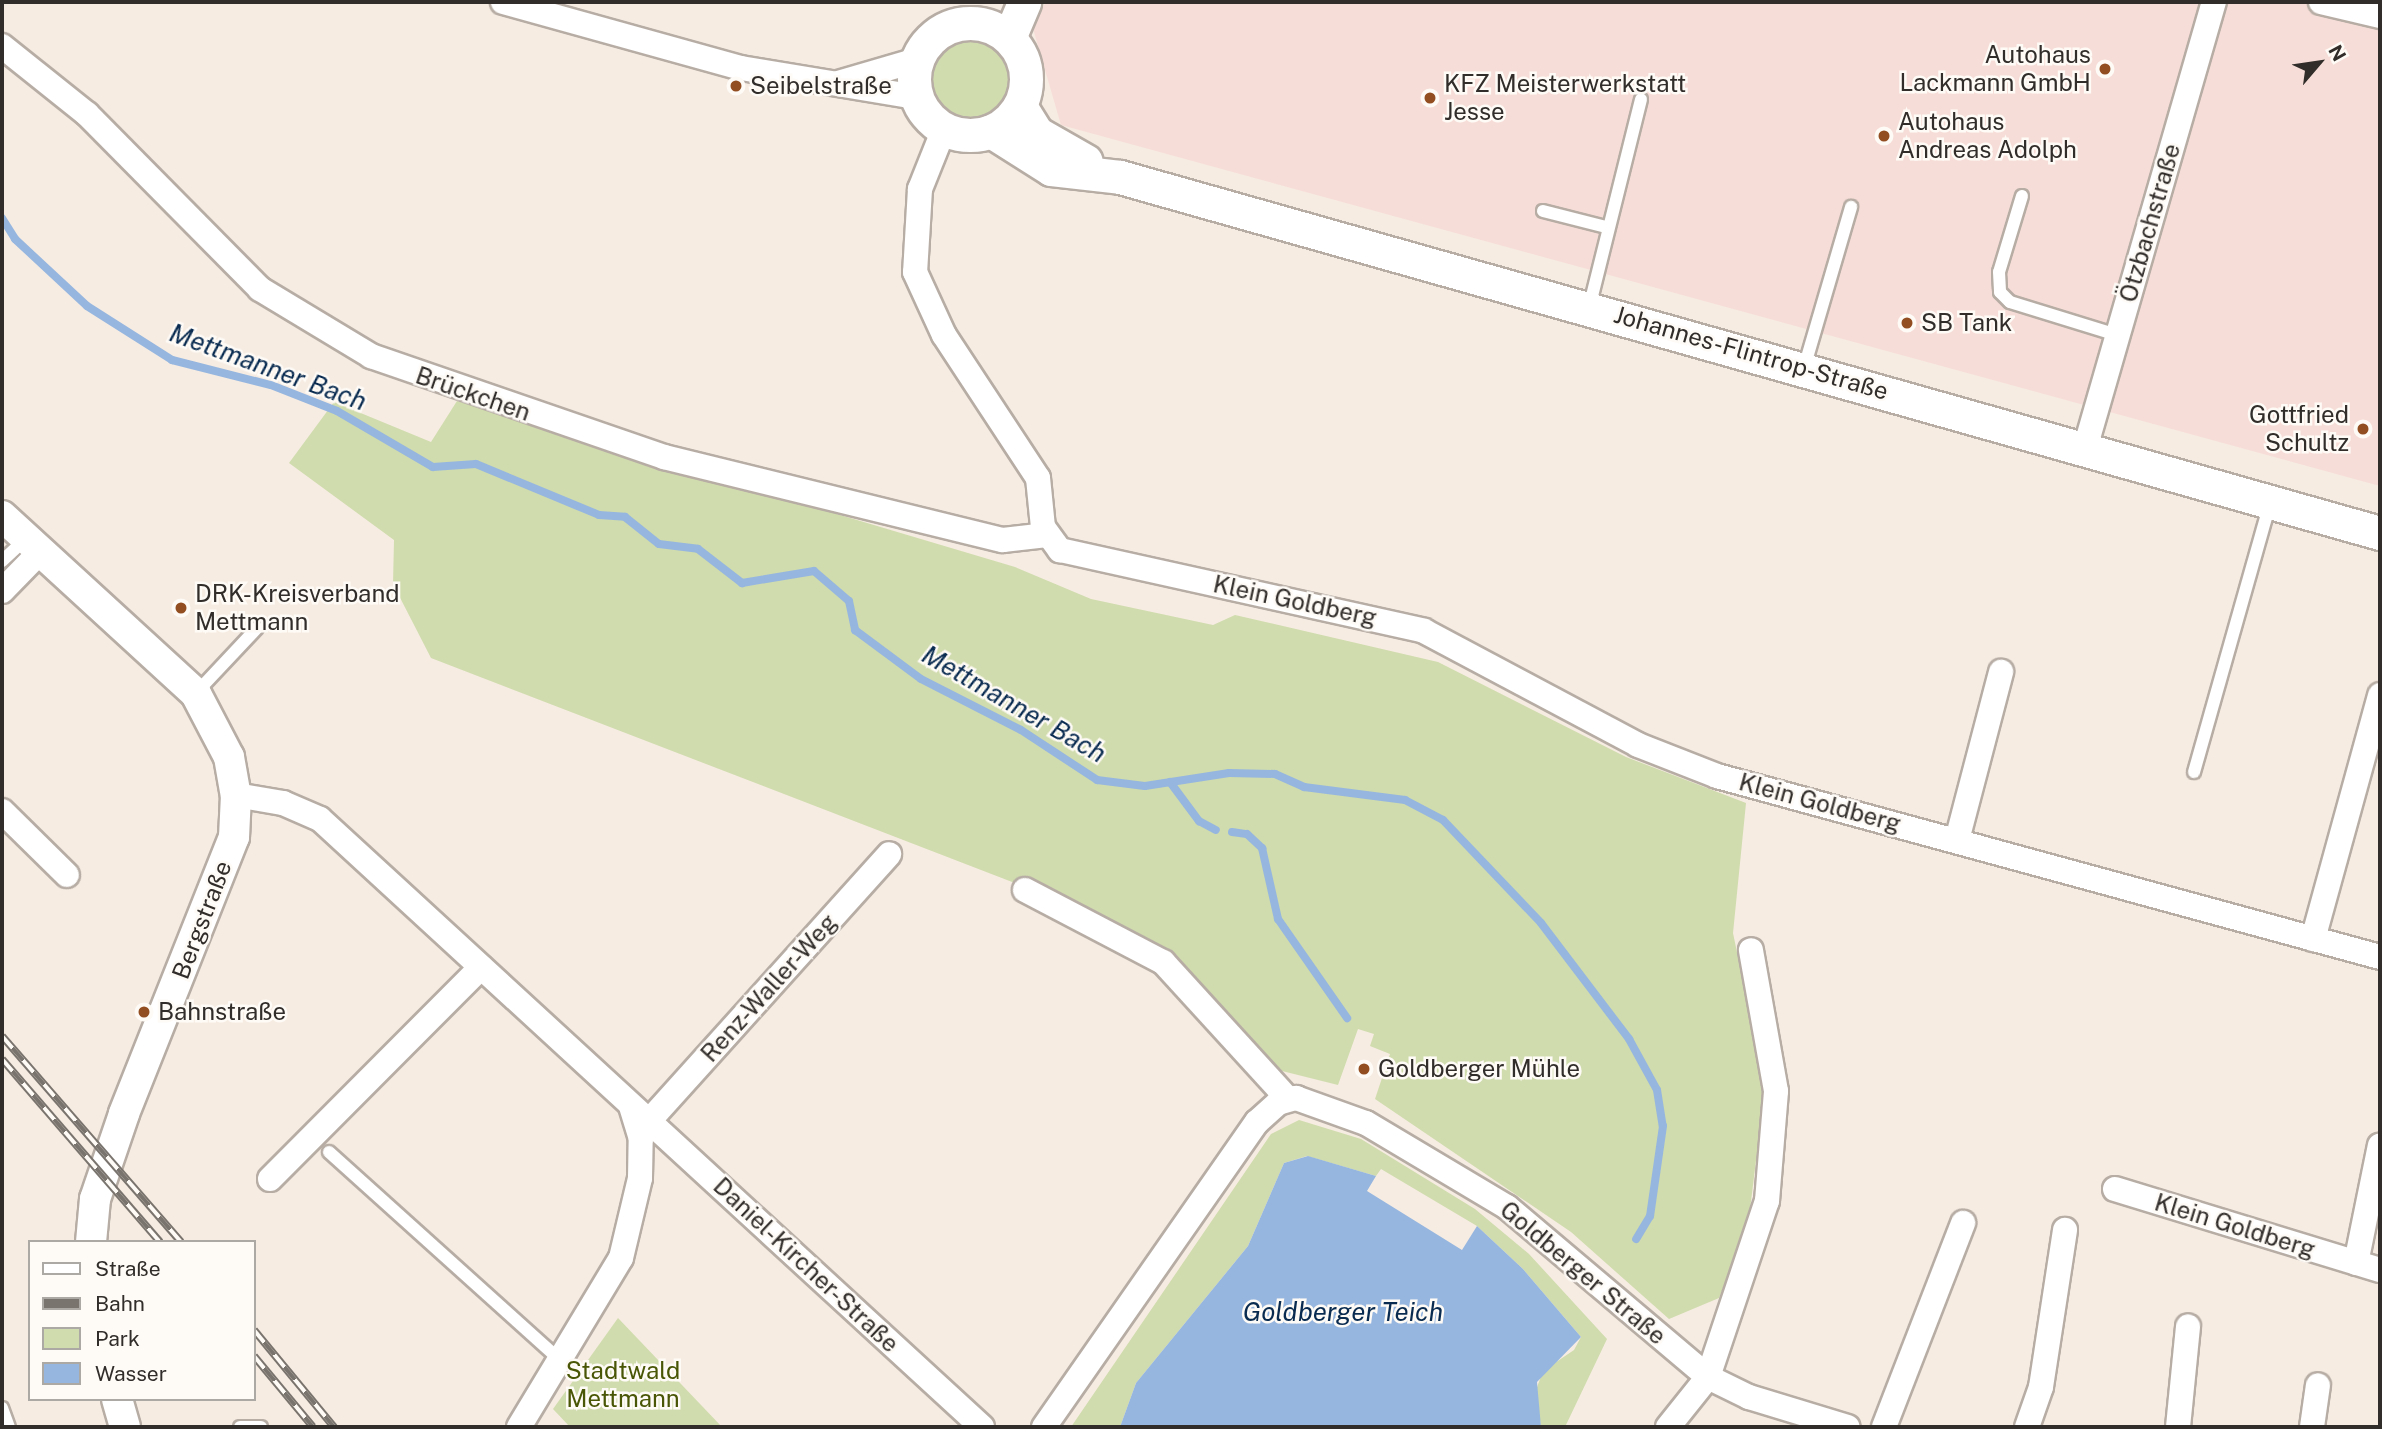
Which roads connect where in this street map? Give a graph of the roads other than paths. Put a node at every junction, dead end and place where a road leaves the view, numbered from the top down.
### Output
1 (503, 2) edge
2 (1024, 2) edge
3 (2214, 2) edge
4 (2321, 2) edge
5 (547, 8) edge
6 (984, 13) edge
7 (2380, 16) edge
8 (1009, 38) junction
9 (2, 46) edge
10 (917, 60) junction
11 (838, 83) junction
12 (917, 97) junction
13 (1641, 99) dead end
14 (1020, 106) junction
15 (944, 129) junction
16 (990, 131) junction
17 (1120, 177) junction
18 (2022, 196) dead end
19 (1851, 207) dead end
20 (1544, 211) dead end
21 (1606, 227) junction
22 (1589, 308) junction
23 (2118, 335) junction
24 (1804, 369) junction
25 (2086, 445) junction
26 (2270, 500) junction
27 (2, 516) edge
28 (2380, 533) edge
29 (1046, 535) junction
30 (33, 546) junction
31 (2, 561) edge
32 (2, 591) edge
33 (257, 628) dead end
34 (2001, 672) dead end
35 (196, 694) junction
36 (2380, 695) edge
37 (2194, 772) dead end
38 (236, 795) junction
39 (2, 811) edge
40 (1957, 840) junction
41 (890, 854) dead end
42 (68, 875) dead end
43 (1025, 890) dead end
44 (2313, 939) junction
45 (1751, 950) dead end
46 (2380, 957) edge
47 (481, 967) junction
48 (1288, 1099) junction
49 (629, 1104) junction
50 (649, 1121) junction
51 (2380, 1145) edge
52 (329, 1152) dead end
53 (270, 1180) dead end
54 (2115, 1189) dead end
55 (1963, 1223) dead end
56 (2065, 1230) dead end
57 (91, 1240) edge
58 (2356, 1263) junction
59 (2380, 1270) edge
60 (2188, 1326) dead end
61 (561, 1362) junction
62 (1708, 1377) junction
63 (2318, 1385) dead end
64 (118, 1401) edge
65 (2, 1408) edge
66 (9, 1427) edge
67 (125, 1427) edge
68 (240, 1427) edge
69 (261, 1427) edge
70 (519, 1427) edge
71 (982, 1427) edge
72 (1044, 1427) edge
73 (1668, 1427) edge
74 (1848, 1427) edge
75 (1884, 1427) edge
76 (2027, 1427) edge
77 (2178, 1427) edge
78 (2312, 1427) edge

1 - 5 street
2 - 8 main road
3 - 23 street, Ötzbachstraße
4 - 7 street
5 - 11 street
6 - 8 main road
6 - 10 main road
8 - 14 main road
9 - 29 street, Brückchen
10 - 11 street
10 - 12 main road
11 - 12 street
12 - 15 main road
13 - 21 lane
14 - 16 main road
14 - 17 main road, Johannes-Flintrop-Straße
15 - 16 main road
15 - 29 street
16 - 17 main road, Johannes-Flintrop-Straße
17 - 22 main road, Johannes-Flintrop-Straße
18 - 23 lane
19 - 24 lane
20 - 21 lane
21 - 22 lane
22 - 24 main road, Johannes-Flintrop-Straße
23 - 25 street, Ötzbachstraße
24 - 25 main road, Johannes-Flintrop-Straße
25 - 26 main road, Johannes-Flintrop-Straße
26 - 28 main road, Johannes-Flintrop-Straße
26 - 37 lane
27 - 30 street
29 - 40 street, Klein Goldberg
30 - 31 lane
30 - 32 street
30 - 35 street
33 - 35 lane
34 - 40 street
35 - 38 street
36 - 44 street
38 - 47 street
38 - 57 street, Bergstraße
39 - 42 street
40 - 44 street, Klein Goldberg
41 - 50 street, Renz-Waller-Weg
43 - 48 street
44 - 46 street, Klein Goldberg
45 - 62 street
47 - 49 street
47 - 53 street
48 - 62 street, Goldberger Straße
48 - 72 street
49 - 50 street, Daniel-Kircher-Straße
49 - 61 street
50 - 71 street, Daniel-Kircher-Straße
51 - 58 street
52 - 61 lane
54 - 58 street, Klein Goldberg
55 - 75 street
56 - 76 street
58 - 59 street, Klein Goldberg
60 - 77 street
61 - 70 street
62 - 73 street
62 - 74 street, Goldberger Straße
63 - 78 street
64 - 67 street
65 - 66 lane
68 - 69 lane

